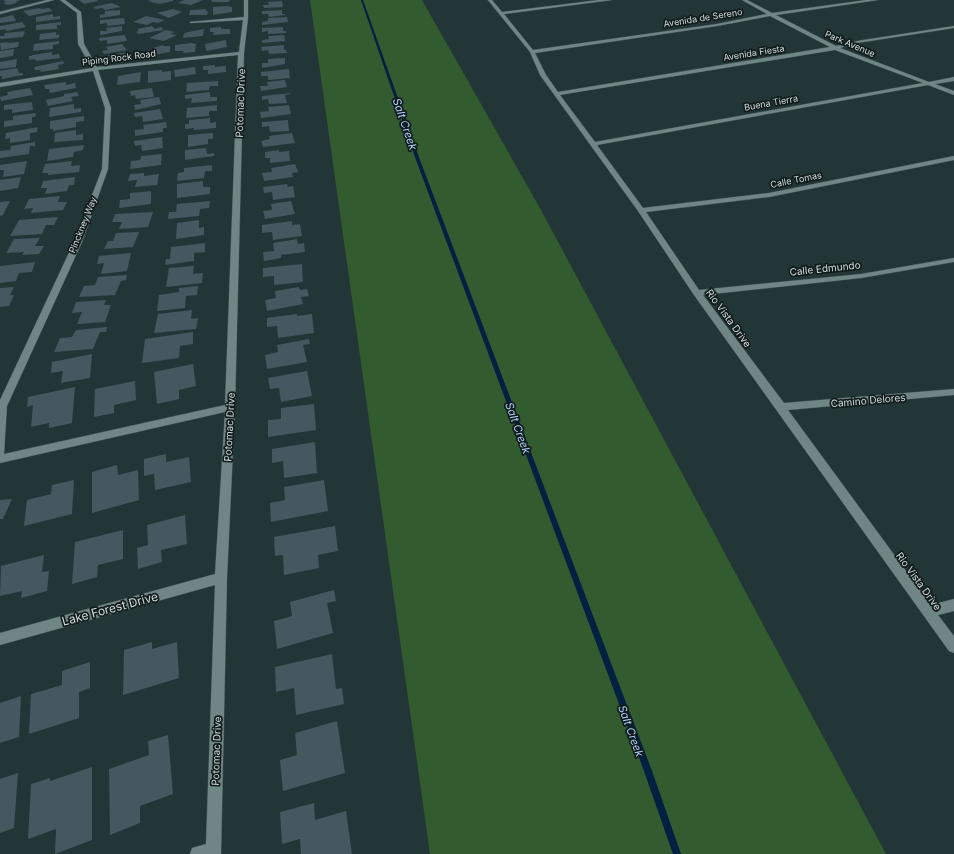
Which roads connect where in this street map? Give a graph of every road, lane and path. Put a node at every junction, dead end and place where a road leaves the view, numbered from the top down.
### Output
1 (52, 0) edge
2 (62, 0) edge
3 (246, 0) edge
4 (490, 0) edge
5 (610, 0) edge
6 (744, 0) edge
7 (876, 0) edge
8 (0, 13) edge
9 (501, 13) junction
10 (772, 14) junction
11 (246, 18) junction
12 (191, 22) dead end
13 (954, 27) edge
14 (835, 48) junction
15 (532, 52) junction
16 (241, 53) junction
17 (95, 69) junction
18 (954, 79) edge
19 (926, 84) junction
20 (0, 85) edge
21 (954, 93) edge
22 (557, 94) junction
23 (592, 144) junction
24 (954, 158) edge
25 (641, 210) junction
26 (954, 260) edge
27 (697, 293) junction
28 (954, 392) edge
29 (230, 407) junction
30 (781, 407) junction
31 (0, 452) edge
32 (0, 459) edge
33 (221, 578) junction
34 (954, 605) edge
35 (928, 612) junction
36 (0, 639) edge
37 (954, 647) edge
38 (213, 851) edge
39 (198, 854) edge

1 - 8 street
2 - 17 street, Pinckney Way
3 - 11 street, Potomac Drive
4 - 9 street, Rio Vista Drive
5 - 9 street
6 - 10 street, Park Avenue
7 - 10 street, Avenida de Sereno
9 - 15 street, Rio Vista Drive
10 - 14 street, Park Avenue
10 - 15 street, Avenida de Sereno
11 - 12 street
11 - 16 street, Potomac Drive
13 - 14 street, Avenida Fiesta
14 - 19 street, Park Avenue
14 - 22 street, Avenida Fiesta
15 - 22 street, Rio Vista Drive
16 - 17 street, Piping Rock Road
16 - 29 street, Potomac Drive
17 - 20 street, Piping Rock Road
17 - 31 street, Pinckney Way
18 - 19 street, Buena Tierra
19 - 21 street, Park Avenue
19 - 23 street, Buena Tierra
22 - 23 street, Rio Vista Drive
23 - 25 street, Rio Vista Drive
24 - 25 street, Calle Tomas
25 - 27 street, Rio Vista Drive
26 - 27 street, Calle Edmundo
27 - 30 street, Rio Vista Drive
28 - 30 street, Camino Delores
29 - 32 street
29 - 33 street, Potomac Drive
30 - 35 street, Rio Vista Drive
33 - 36 street, Lake Forest Drive
33 - 38 street, Potomac Drive
34 - 35 street
35 - 37 street, Rio Vista Drive
38 - 39 street

